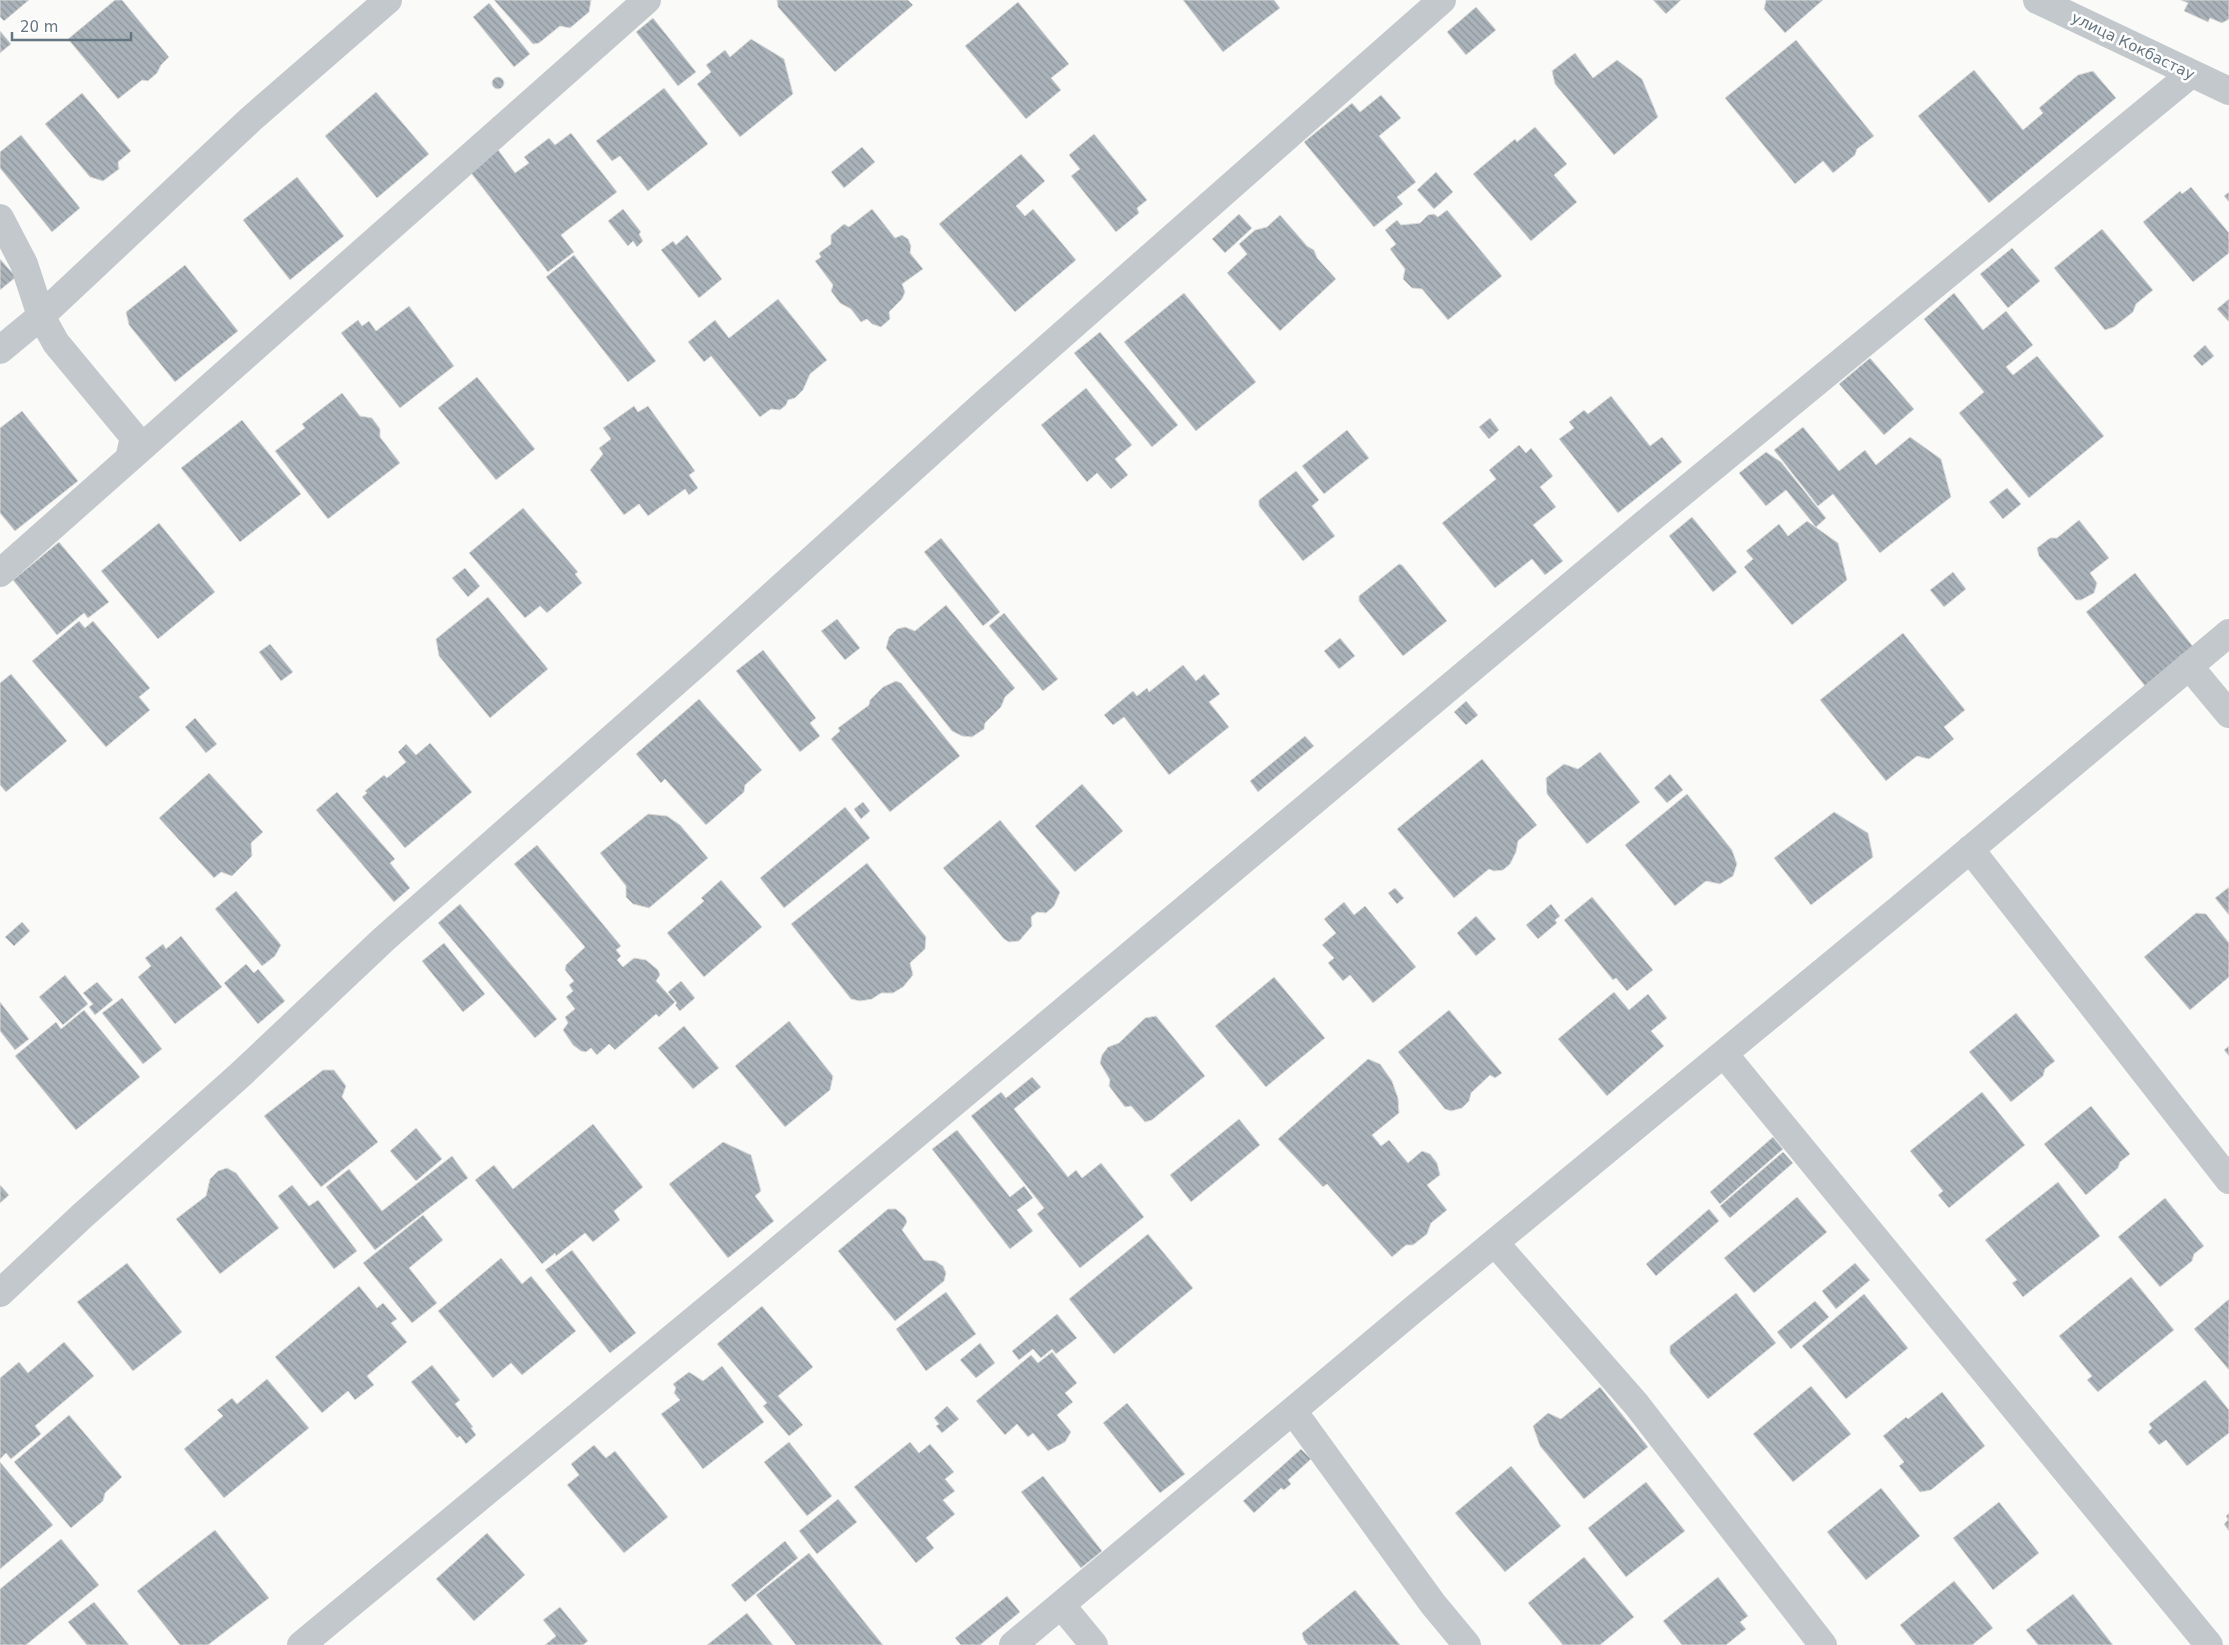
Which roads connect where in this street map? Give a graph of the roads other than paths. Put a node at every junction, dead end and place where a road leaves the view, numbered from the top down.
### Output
1 (388, 0) edge
2 (647, 0) edge
3 (1442, 0) edge
4 (2037, 0) edge
5 (2191, 74) junction
6 (2229, 91) edge
7 (0, 218) edge
8 (41, 316) junction
9 (0, 350) edge
10 (129, 459) junction
11 (0, 572) edge
12 (2229, 632) edge
13 (2189, 666) junction
14 (2229, 714) edge
15 (1970, 849) junction
16 (1724, 1054) junction
17 (2229, 1180) edge
18 (1495, 1243) junction
19 (0, 1293) edge
20 (1294, 1411) junction
21 (1061, 1605) junction
22 (301, 1645) edge
23 (1013, 1645) edge
24 (1094, 1645) edge
25 (1467, 1645) edge
26 (1823, 1645) edge
27 (2209, 1645) edge

1 - 8 street
2 - 10 street
3 - 19 street
4 - 5 street, улица Кокбастау
5 - 6 street, улица Кокбастау
5 - 22 street
7 - 8 street
8 - 9 street
8 - 10 street
10 - 11 street
12 - 13 street
13 - 14 street
13 - 15 street
15 - 16 street
15 - 17 street
16 - 18 street
16 - 27 street
18 - 20 street
18 - 26 street
20 - 21 street
20 - 25 street
21 - 23 street
21 - 24 street

